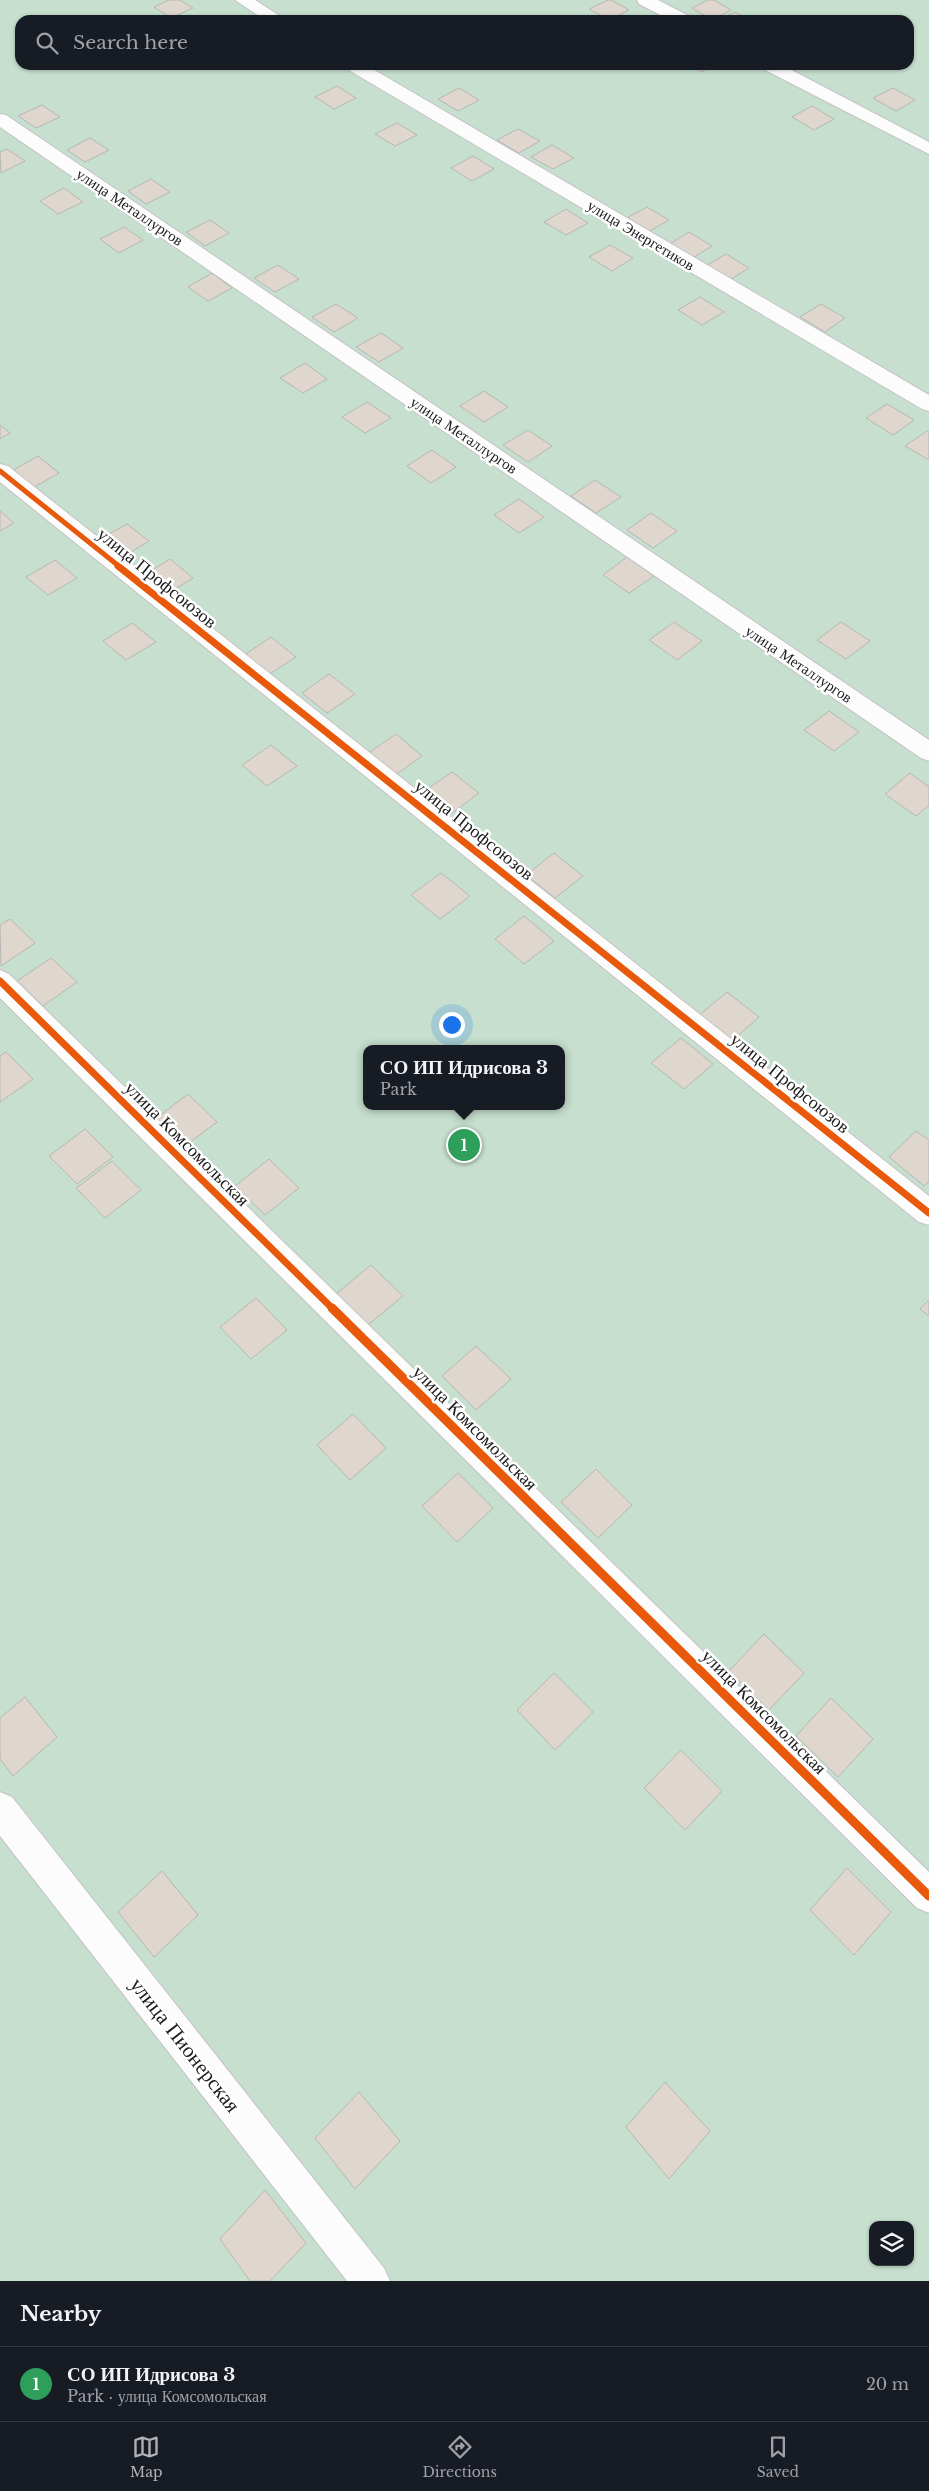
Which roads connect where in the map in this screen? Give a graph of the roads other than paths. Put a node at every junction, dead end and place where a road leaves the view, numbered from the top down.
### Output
1 (243, 0) edge
2 (645, 0) edge
3 (268, 15) edge
4 (674, 15) edge
5 (361, 70) edge
6 (779, 70) edge
7 (0, 119) edge
8 (929, 149) edge
9 (929, 404) edge
10 (0, 471) edge
11 (929, 752) edge
12 (0, 981) edge
13 (929, 1213) edge
14 (0, 1809) edge
15 (929, 1896) edge
16 (371, 2281) edge

1 - 3 street
2 - 4 street
5 - 9 street, улица Энергетиков
6 - 8 street
7 - 11 street, улица Металлургов
10 - 13 street, улица Профсоюзов
12 - 15 street, улица Комсомольская
14 - 16 street, улица Пионерская

